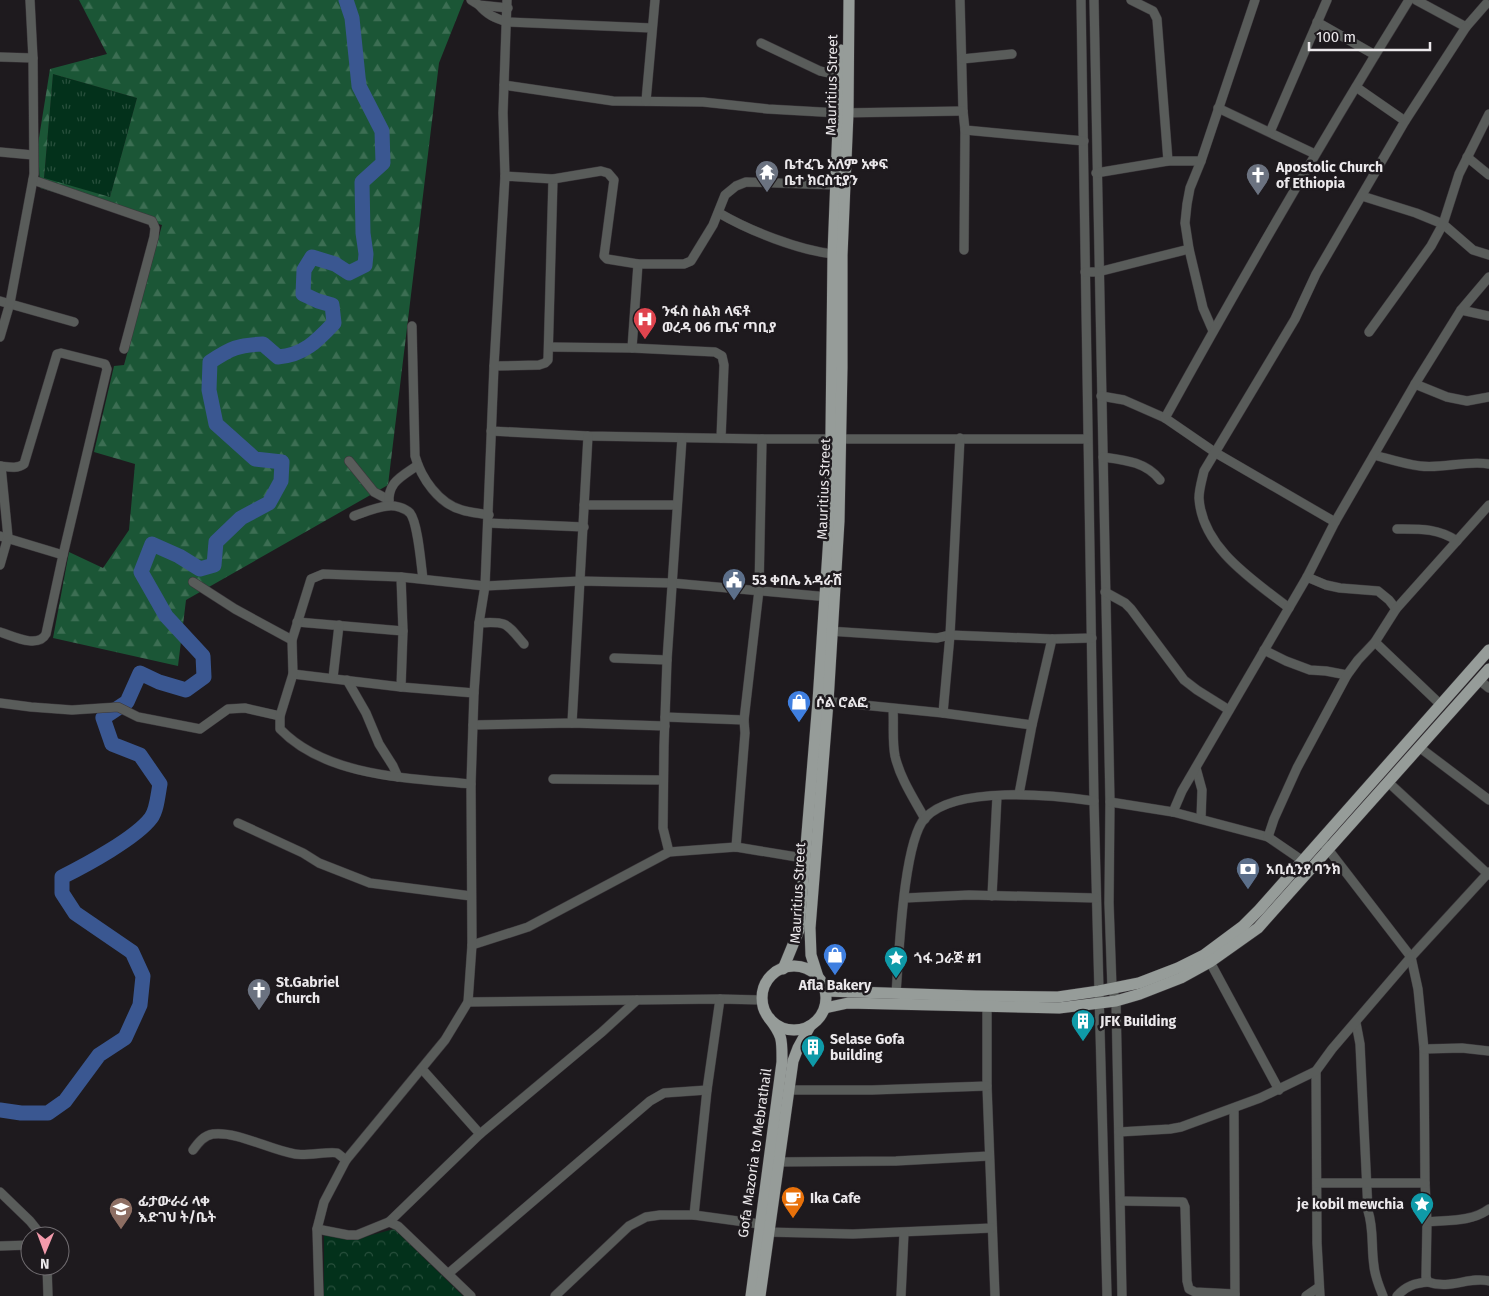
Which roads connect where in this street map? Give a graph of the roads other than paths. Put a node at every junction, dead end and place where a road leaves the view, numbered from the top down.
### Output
1 (30, 0) edge
2 (471, 0) edge
3 (654, 0) edge
4 (842, 0) edge
5 (849, 0) edge
6 (960, 0) edge
7 (1081, 0) edge
8 (1094, 0) edge
9 (1131, 0) edge
10 (1255, 0) edge
11 (1327, 0) edge
12 (1409, 0) edge
13 (1416, 0) edge
14 (1486, 3) edge
15 (507, 4) edge
16 (479, 5) junction
17 (507, 22) junction
18 (1317, 22) junction
19 (1466, 27) junction
20 (652, 28) junction
21 (761, 43) dead end
22 (1012, 54) dead end
23 (1375, 55) junction
24 (0, 57) edge
25 (34, 58) junction
26 (962, 59) junction
27 (844, 76) junction
28 (504, 85) junction
29 (1356, 87) junction
30 (646, 101) junction
31 (1218, 108) junction
32 (963, 111) junction
33 (843, 113) junction
34 (1489, 114) edge
35 (1405, 121) junction
36 (965, 130) junction
37 (1270, 132) junction
38 (1084, 141) junction
39 (0, 152) edge
40 (1315, 154) junction
41 (33, 155) junction
42 (1466, 157) junction
43 (1168, 161) junction
44 (1201, 161) junction
45 (1096, 173) junction
46 (1489, 175) edge
47 (505, 176) junction
48 (553, 179) junction
49 (33, 180) junction
50 (836, 185) junction
51 (1362, 196) junction
52 (719, 213) junction
53 (1443, 224) junction
54 (1189, 249) junction
55 (964, 250) dead end
56 (833, 254) junction
57 (1489, 255) edge
58 (638, 264) junction
59 (1085, 272) junction
60 (1098, 272) junction
61 (1489, 276) edge
62 (0, 301) edge
63 (10, 303) junction
64 (1461, 310) junction
65 (1489, 316) edge
66 (74, 322) dead end
67 (412, 326) dead end
68 (1213, 330) junction
69 (1369, 332) dead end
70 (0, 337) edge
71 (549, 347) junction
72 (632, 348) junction
73 (124, 349) dead end
74 (494, 366) junction
75 (1415, 384) junction
76 (1101, 396) junction
77 (1489, 397) edge
78 (1165, 418) junction
79 (492, 431) junction
80 (588, 436) junction
81 (682, 438) junction
82 (721, 438) junction
83 (960, 438) junction
84 (762, 439) junction
85 (1088, 439) junction
86 (836, 440) junction
87 (1216, 453) junction
88 (1374, 455) junction
89 (1103, 457) junction
90 (349, 461) dead end
91 (1489, 464) edge
92 (418, 465) junction
93 (0, 466) edge
94 (1160, 480) dead end
95 (389, 503) junction
96 (584, 505) junction
97 (677, 505) junction
98 (1489, 505) edge
99 (354, 516) dead end
100 (489, 519) junction
101 (1335, 522) junction
102 (584, 527) junction
103 (1397, 529) dead end
104 (4, 537) edge
105 (1457, 541) junction
106 (63, 556) junction
107 (0, 565) edge
108 (401, 577) junction
109 (1307, 577) junction
110 (423, 579) junction
111 (580, 581) junction
112 (193, 582) dead end
113 (672, 583) junction
114 (485, 586) junction
115 (759, 590) junction
116 (1105, 592) junction
117 (830, 597) junction
118 (1289, 608) junction
119 (1396, 609) junction
120 (297, 622) junction
121 (479, 623) junction
122 (339, 625) junction
123 (403, 631) junction
124 (827, 631) junction
125 (0, 632) edge
126 (950, 635) junction
127 (1092, 638) junction
128 (1052, 639) junction
129 (292, 640) junction
130 (1375, 642) junction
131 (524, 644) dead end
132 (1264, 650) junction
133 (1489, 650) edge
134 (614, 658) dead end
135 (668, 660) junction
136 (1489, 669) edge
137 (293, 674) junction
138 (1347, 675) junction
139 (333, 678) junction
140 (347, 680) junction
141 (1480, 680) junction
142 (401, 687) junction
143 (1489, 688) edge
144 (474, 693) junction
145 (823, 701) junction
146 (0, 703) edge
147 (1441, 705) junction
148 (893, 709) junction
149 (1229, 710) junction
150 (943, 714) junction
151 (280, 716) junction
152 (744, 720) junction
153 (665, 722) junction
154 (572, 723) junction
155 (473, 725) junction
156 (1032, 725) junction
157 (1419, 747) junction
158 (1196, 768) junction
159 (398, 777) junction
160 (553, 779) dead end
161 (663, 780) junction
162 (1388, 782) junction
163 (471, 784) junction
164 (1019, 794) junction
165 (997, 796) junction
166 (1094, 800) junction
167 (1489, 800) edge
168 (1110, 802) junction
169 (1173, 812) junction
170 (925, 819) junction
171 (1201, 819) junction
172 (238, 823) dead end
173 (1268, 837) junction
174 (1321, 841) junction
175 (736, 847) junction
176 (1329, 849) junction
177 (670, 852) junction
178 (810, 859) junction
179 (1303, 861) junction
180 (1489, 874) edge
181 (472, 896) junction
182 (992, 896) junction
183 (905, 898) junction
184 (1096, 898) junction
185 (472, 945) junction
186 (1411, 957) junction
187 (1210, 962) junction
188 (783, 969) junction
189 (818, 977) junction
190 (1112, 988) junction
191 (825, 991) junction
192 (1099, 991) junction
193 (896, 993) junction
194 (720, 999) junction
195 (637, 1000) junction
196 (762, 1000) junction
197 (1116, 1001) junction
198 (468, 1002) junction
199 (1100, 1004) junction
200 (825, 1008) junction
201 (987, 1008) junction
202 (769, 1018) junction
203 (1356, 1023) junction
204 (810, 1026) junction
205 (1424, 1049) junction
206 (1489, 1050) edge
207 (422, 1069) junction
208 (1316, 1072) junction
209 (987, 1086) junction
210 (707, 1090) junction
211 (784, 1090) junction
212 (1279, 1090) junction
213 (1234, 1108) junction
214 (1119, 1132) junction
215 (480, 1134) junction
216 (193, 1150) dead end
217 (989, 1156) junction
218 (346, 1160) junction
219 (774, 1162) junction
220 (1366, 1182) junction
221 (1317, 1183) junction
222 (1425, 1183) junction
223 (0, 1192) edge
224 (1121, 1201) junction
225 (1487, 1214) edge
226 (694, 1215) junction
227 (389, 1222) junction
228 (1427, 1222) junction
229 (34, 1226) edge
230 (765, 1228) junction
231 (992, 1228) junction
232 (317, 1229) junction
233 (904, 1233) junction
234 (20, 1245) edge
235 (0, 1246) edge
236 (448, 1273) junction
237 (48, 1276) edge
238 (1489, 1281) edge
239 (1428, 1282) junction
240 (1320, 1291) edge
241 (1235, 1295) edge
242 (48, 1296) edge
243 (319, 1296) edge
244 (471, 1296) edge
245 (555, 1296) edge
246 (751, 1296) edge
247 (760, 1296) edge
248 (901, 1296) edge
249 (995, 1296) edge
250 (1107, 1296) edge
251 (1122, 1296) edge
252 (1306, 1296) edge
253 (1383, 1296) edge
254 (1397, 1296) edge

1 - 25 street
2 - 16 street
3 - 20 street
4 - 27 main road, Mauritius Street
5 - 27 main road, Mauritius Street
6 - 26 street
7 - 38 street
8 - 45 street
9 - 43 street
10 - 31 street
11 - 18 street
12 - 23 street
13 - 19 street
14 - 19 street
15 - 16 street
15 - 17 street
16 - 17 street
17 - 20 street
17 - 28 street
18 - 23 street
18 - 37 street
19 - 35 street
20 - 30 street
21 - 27 street
22 - 26 street
23 - 29 street
24 - 25 street
25 - 41 street
26 - 32 street
27 - 33 main road, Mauritius Street
28 - 30 street
28 - 47 street
29 - 35 street
29 - 40 street
30 - 33 street
31 - 37 street
31 - 44 street
32 - 33 street
32 - 36 street
33 - 50 main road, Mauritius Street
33 - 86 main road, Mauritius Street
34 - 42 street
35 - 51 street
36 - 38 street
36 - 55 street
37 - 40 street
38 - 59 street
39 - 41 street
40 - 68 street
41 - 49 street
42 - 46 street
42 - 53 street
43 - 44 street
43 - 45 street
44 - 54 street
45 - 60 street
47 - 48 street
47 - 74 street
48 - 58 street
48 - 71 street
49 - 63 street
49 - 73 street
50 - 52 street
50 - 56 main road, Mauritius Street
51 - 53 street
51 - 87 street
52 - 56 street
52 - 58 street
53 - 57 street
53 - 69 street
54 - 60 street
54 - 68 street
56 - 86 main road, Mauritius Street
58 - 72 street
59 - 60 street
59 - 85 street
60 - 76 street
61 - 64 street
62 - 63 street
63 - 66 street
63 - 70 street
64 - 65 street
64 - 75 street
67 - 92 street
68 - 78 street
71 - 72 street
71 - 74 street
72 - 82 street
74 - 79 street
75 - 77 street
75 - 88 street
76 - 78 street
76 - 89 street
78 - 87 street
79 - 80 street
79 - 100 street
80 - 81 street
80 - 96 street
81 - 82 street
81 - 97 street
82 - 84 street
83 - 85 street
83 - 86 street
83 - 126 street
84 - 86 street
84 - 115 street
85 - 127 street
86 - 117 main road, Mauritius Street
87 - 101 street
87 - 118 street
88 - 91 street
88 - 101 street
89 - 94 street
89 - 116 street
90 - 95 street
92 - 95 street
92 - 100 street
93 - 104 street
93 - 106 street
95 - 99 street
95 - 110 street
96 - 97 street
96 - 102 street
97 - 113 street
98 - 105 street
100 - 102 street
100 - 114 street
101 - 109 street
102 - 111 street
103 - 105 street
104 - 106 street
104 - 107 street
105 - 119 street
106 - 125 street
108 - 110 street
108 - 120 street
108 - 123 street
109 - 118 street
109 - 119 street
110 - 114 street
111 - 113 street
111 - 114 street
111 - 154 street
112 - 129 street
113 - 115 street
113 - 135 street
114 - 121 street
115 - 117 street
115 - 152 street
116 - 149 street
116 - 168 street
117 - 124 main road, Mauritius Street
118 - 132 street
119 - 130 street
120 - 122 street
120 - 129 street
121 - 131 street
121 - 144 street
122 - 123 street
122 - 139 street
123 - 142 street
124 - 126 street
124 - 145 main road, Mauritius Street
126 - 128 street
126 - 150 street
127 - 128 street
127 - 166 street
128 - 156 street
129 - 137 street
130 - 138 street
130 - 147 street
132 - 138 street
132 - 149 street
133 - 147 main road
134 - 135 street
135 - 153 street
136 - 141 main road
137 - 139 street
137 - 151 street
138 - 173 street
139 - 140 street
140 - 142 street
140 - 159 street
141 - 143 street
141 - 157 main road
142 - 144 street
144 - 155 street
145 - 148 street
145 - 178 main road, Mauritius Street
146 - 151 street
147 - 174 main road
148 - 150 street
148 - 170 street
149 - 158 street
150 - 156 street
151 - 159 street
152 - 153 street
152 - 175 street
153 - 154 street
153 - 161 street
154 - 155 street
155 - 163 street
156 - 164 street
157 - 162 main road
157 - 167 street
158 - 169 street
158 - 171 street
159 - 163 street
160 - 161 street
161 - 177 street
162 - 176 main road
162 - 180 street
163 - 181 street
164 - 165 street
164 - 166 street
165 - 170 street
165 - 182 street
166 - 184 street
168 - 169 street
168 - 190 street
169 - 171 street
170 - 183 street
171 - 173 street
172 - 181 street
173 - 179 street
174 - 176 street
174 - 179 main road
175 - 177 street
175 - 178 street
176 - 186 street
176 - 187 main road
177 - 185 street
178 - 188 main road, Mauritius Street
178 - 189 main road, Mauritius Street
179 - 190 main road
180 - 186 street
181 - 185 street
182 - 183 street
182 - 184 street
183 - 193 street
184 - 192 street
185 - 198 street
186 - 203 street
186 - 205 street
187 - 197 main road
187 - 212 street
188 - 189 main road
188 - 196 main road
189 - 191 main road
190 - 192 main road
190 - 197 street
191 - 193 main road
191 - 200 main road
192 - 193 main road
192 - 199 street
194 - 195 street
194 - 196 street
194 - 210 street
195 - 198 street
195 - 215 street
196 - 202 main road
197 - 199 main road
197 - 214 street
198 - 207 street
199 - 201 main road
199 - 250 street
200 - 201 main road
200 - 204 main road
201 - 209 street
202 - 204 main road
202 - 211 main road, Gofa Mazoria to Mebrathail
203 - 208 street
203 - 220 street
204 - 211 main road, Gofa Mazoria to Mebrathail
205 - 206 street
205 - 222 street
207 - 215 street
207 - 218 street
208 - 212 street
208 - 221 street
209 - 211 street
209 - 217 street
210 - 226 street
210 - 236 street
211 - 219 main road, Gofa Mazoria to Mebrathail
212 - 213 street
213 - 214 street
213 - 241 street
214 - 224 street
215 - 227 street
216 - 218 street
217 - 219 street
217 - 231 street
218 - 232 street
219 - 230 main road, Gofa Mazoria to Mebrathail
220 - 221 street
220 - 222 street
220 - 253 street
221 - 240 street
222 - 228 street
223 - 229 street
224 - 241 street
224 - 251 street
225 - 228 street
226 - 230 street
226 - 245 street
227 - 232 street
227 - 236 street
228 - 239 street
230 - 233 street
230 - 246 main road, Gofa Mazoria to Mebrathail
230 - 247 main road, Gofa Mazoria to Mebrathail
231 - 233 street
231 - 249 street
232 - 243 street
233 - 248 street
234 - 235 street
236 - 244 street
237 - 242 street
238 - 239 street
239 - 254 street
240 - 252 street

